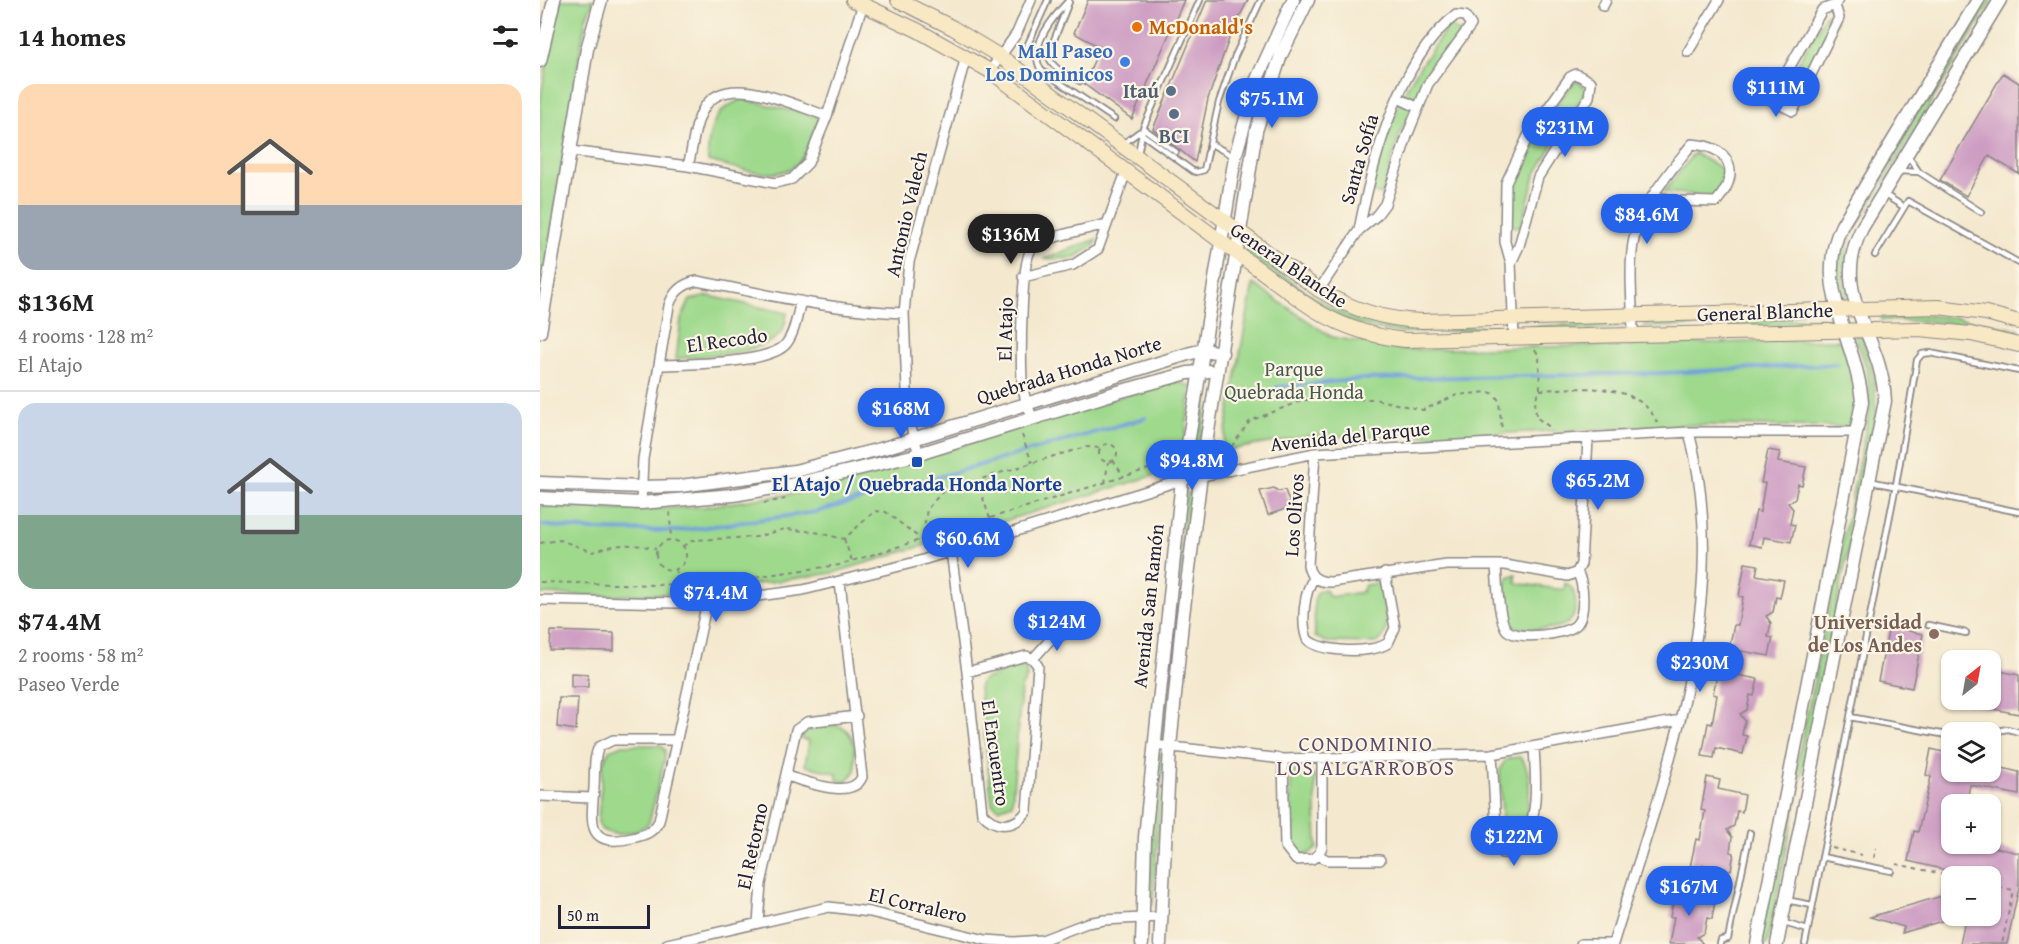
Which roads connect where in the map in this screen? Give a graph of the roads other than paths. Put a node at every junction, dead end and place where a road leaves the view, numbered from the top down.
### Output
1 (554, 0) edge
2 (601, 0) edge
3 (898, 0) edge
4 (1031, 0) edge
5 (1048, 0) edge
6 (1069, 0) edge
7 (1200, 0) edge
8 (1261, 0) edge
9 (1293, 0) edge
10 (1308, 0) edge
11 (1719, 0) edge
12 (1978, 0) edge
13 (2000, 0) edge
14 (858, 2) edge
15 (1837, 2) edge
16 (1688, 52) dead end
17 (1023, 55) dead end
18 (966, 57) junction
19 (1001, 57) junction
20 (540, 61) edge
21 (990, 71) junction
22 (1038, 75) junction
23 (1067, 75) junction
24 (1080, 81) dead end
25 (1062, 84) junction
26 (1398, 98) junction
27 (1417, 107) junction
28 (827, 116) junction
29 (1114, 119) dead end
30 (1142, 132) junction
31 (1211, 144) junction
32 (1121, 145) junction
33 (571, 151) junction
34 (1176, 152) dead end
35 (1906, 154) junction
36 (1137, 157) junction
37 (1235, 157) junction
38 (688, 166) junction
39 (1896, 171) junction
40 (1125, 172) junction
41 (1919, 172) junction
42 (1883, 194) junction
43 (1653, 196) junction
44 (1904, 207) junction
45 (1981, 212) dead end
46 (1225, 221) junction
47 (1106, 224) junction
48 (1359, 230) junction
49 (1242, 233) junction
50 (1221, 243) junction
51 (1238, 255) junction
52 (1875, 255) dead end
53 (1511, 263) junction
54 (2019, 263) edge
55 (1023, 277) junction
56 (1319, 290) junction
57 (801, 301) junction
58 (1858, 309) junction
59 (1836, 310) junction
60 (904, 313) junction
61 (1633, 316) junction
62 (1514, 319) junction
63 (2019, 322) edge
64 (1866, 329) junction
65 (1844, 330) junction
66 (540, 332) edge
67 (1633, 336) junction
68 (1514, 339) junction
69 (2019, 345) edge
70 (1203, 350) junction
71 (1222, 353) junction
72 (660, 365) junction
73 (1201, 371) junction
74 (2019, 371) edge
75 (1218, 372) junction
76 (1026, 403) junction
77 (1032, 417) junction
78 (1689, 432) junction
79 (1857, 432) junction
80 (914, 438) junction
81 (1588, 439) junction
82 (1315, 453) junction
83 (919, 454) junction
84 (1207, 474) junction
85 (1182, 480) junction
86 (1869, 481) junction
87 (540, 483) edge
88 (1896, 485) junction
89 (642, 487) junction
90 (540, 498) edge
91 (641, 503) junction
92 (2019, 512) edge
93 (951, 551) junction
94 (1496, 565) junction
95 (1577, 572) junction
96 (1385, 573) junction
97 (1314, 578) junction
98 (840, 582) junction
99 (540, 600) edge
100 (706, 601) junction
101 (1928, 625) dead end
102 (1070, 631) dead end
103 (1966, 633) dead end
104 (1033, 659) junction
105 (967, 672) junction
106 (857, 717) junction
107 (1850, 717) junction
108 (1680, 720) junction
109 (2001, 730) edge
110 (2019, 732) edge
111 (1941, 734) edge
112 (677, 740) junction
113 (1153, 746) junction
114 (1170, 747) junction
115 (1534, 748) junction
116 (1492, 754) junction
117 (1283, 759) junction
118 (1322, 760) junction
119 (786, 776) junction
120 (540, 796) edge
121 (593, 798) junction
122 (1750, 833) dead end
123 (1318, 855) junction
124 (1822, 857) junction
125 (1380, 860) dead end
126 (1891, 871) dead end
127 (1786, 900) junction
128 (1812, 905) junction
129 (1142, 917) junction
130 (1161, 917) junction
131 (758, 923) junction
132 (1781, 923) junction
133 (1808, 930) junction
134 (985, 942) edge
135 (667, 944) edge
136 (1142, 944) edge
137 (1160, 944) edge
138 (1581, 944) edge
139 (1613, 944) edge
140 (1720, 944) edge
141 (1756, 944) edge
142 (1777, 944) edge
143 (1805, 944) edge

1 - 20 street
2 - 33 street
3 - 19 main road, General Blanche
4 - 19 street
5 - 17 lane
6 - 22 lane
6 - 23 lane
7 - 30 lane
8 - 31 lane
9 - 37 street, Avenida San Ramón
10 - 49 street, Avenida San Ramón
11 - 16 street
12 - 59 street
13 - 35 street
14 - 18 main road, General Blanche
14 - 28 street
15 - 15 street
18 - 21 main road, General Blanche
18 - 60 street, Antonio Valech
19 - 21 street
19 - 22 main road, General Blanche
21 - 40 main road, General Blanche
22 - 25 lane
22 - 32 main road, General Blanche
23 - 24 lane
23 - 25 lane
25 - 29 lane
26 - 27 street, Santa Sofía
26 - 27 street, Santa Sofía
26 - 48 street, Santa Sofía
27 - 48 street, Santa Sofía
28 - 38 street
28 - 38 street
30 - 31 lane
30 - 32 lane
30 - 34 lane
30 - 36 lane
31 - 37 lane
32 - 36 main road, General Blanche
33 - 38 street
33 - 66 street
35 - 39 street
35 - 41 lane
36 - 46 main road, General Blanche
37 - 46 street, Avenida San Ramón
39 - 41 lane
39 - 42 street
40 - 47 street, El Atajo
40 - 50 main road, General Blanche
41 - 45 lane
42 - 44 lane
42 - 58 street
43 - 43 street
43 - 61 street
44 - 52 lane
44 - 54 lane
46 - 49 main road, General Blanche
46 - 50 street, Avenida San Ramón
47 - 55 street, El Atajo
47 - 55 street, El Atajo
48 - 56 street, Santa Sofía
49 - 51 street, Avenida San Ramón
49 - 56 main road, General Blanche
50 - 51 main road, General Blanche
50 - 70 street, Avenida San Ramón
51 - 68 main road, General Blanche
51 - 71 street, Avenida San Ramón
53 - 53 street
53 - 62 street
55 - 76 street, El Atajo
56 - 62 main road, General Blanche
57 - 60 street, El Recodo
57 - 72 street, El Recodo
57 - 72 street, El Recodo
58 - 59 main road, General Blanche
58 - 63 main road, General Blanche
58 - 64 street
59 - 61 main road, General Blanche
59 - 65 street
60 - 80 street, Antonio Valech
61 - 62 main road, General Blanche
61 - 67 street
62 - 68 street
64 - 65 main road, General Blanche
64 - 69 main road, General Blanche
64 - 86 street
65 - 67 main road, General Blanche
65 - 79 street
67 - 68 main road, General Blanche
70 - 71 street, Quebrada Honda Norte
70 - 73 street, Avenida San Ramón
70 - 76 street, Quebrada Honda Norte
71 - 75 street, Avenida San Ramón
72 - 89 street, El Recodo
73 - 75 street, Quebrada Honda Norte
73 - 77 street, Quebrada Honda Norte
73 - 85 street, Avenida San Ramón
74 - 88 lane
75 - 84 street, Avenida San Ramón
76 - 77 street, El Atajo
76 - 80 street, Quebrada Honda Norte
77 - 83 street, Quebrada Honda Norte
78 - 79 street, Avenida del Parque
78 - 81 street, Avenida del Parque
78 - 108 street
79 - 141 street
80 - 83 street, Antonio Valech
80 - 89 street, Quebrada Honda Norte
81 - 82 street, Avenida del Parque
81 - 95 street
82 - 84 street, Avenida del Parque
82 - 97 street, Los Olivos
83 - 91 street, Quebrada Honda Norte
84 - 85 street, Avenida del Parque
84 - 114 street, Avenida San Ramón
85 - 93 street, Avenida del Parque
85 - 113 street, Avenida San Ramón
86 - 88 lane
86 - 127 street
87 - 89 street, Quebrada Honda Norte
88 - 92 lane
88 - 107 lane
89 - 91 street, El Recodo
90 - 91 street, Quebrada Honda Norte
93 - 98 street, Avenida del Parque
93 - 105 street, El Encuentro
94 - 95 street, Los Olivos
94 - 95 street
94 - 96 street, Los Olivos
96 - 97 street, Los Olivos
96 - 97 street, Los Olivos
98 - 100 street, Avenida del Parque
98 - 106 street
99 - 100 street, Avenida del Parque
100 - 112 street
101 - 103 lane
102 - 104 street
104 - 105 street
104 - 105 street, El Encuentro
106 - 119 street, El Retorno
106 - 119 street
107 - 111 lane
107 - 124 lane
108 - 115 street
108 - 139 street
109 - 110 lane
112 - 121 street
112 - 121 street
113 - 114 street
113 - 129 street, Avenida San Ramón
114 - 117 street
114 - 130 street, Avenida San Ramón
115 - 116 street
115 - 116 street
116 - 118 street
117 - 118 street
117 - 123 street
118 - 123 street
119 - 131 street, El Retorno
120 - 121 street
122 - 140 lane
123 - 125 street
124 - 126 lane
124 - 128 lane
127 - 128 lane
127 - 132 street
128 - 133 lane
129 - 130 street, El Corralero
129 - 134 street, El Corralero
129 - 136 street, Avenida San Ramón
130 - 137 street, Avenida San Ramón
131 - 134 street, El Corralero
131 - 135 street, El Corralero
132 - 133 lane
132 - 142 street
133 - 143 lane
138 - 139 street

